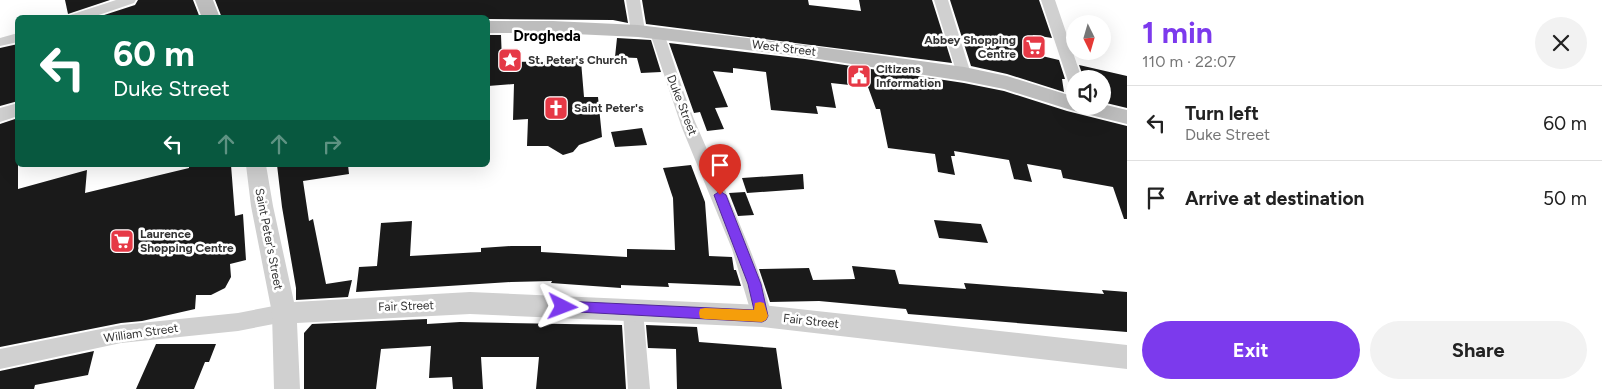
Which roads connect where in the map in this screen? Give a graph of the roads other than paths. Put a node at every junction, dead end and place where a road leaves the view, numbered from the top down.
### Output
1 (129, 0) edge
2 (204, 0) edge
3 (633, 0) edge
4 (941, 0) edge
5 (1048, 0) edge
6 (84, 15) edge
7 (210, 15) edge
8 (490, 27) edge
9 (638, 30) junction
10 (657, 33) junction
11 (15, 37) edge
12 (0, 42) edge
13 (1071, 70) edge
14 (964, 74) junction
15 (1066, 101) edge
16 (15, 110) edge
17 (1111, 113) edge
18 (0, 115) edge
19 (1127, 117) edge
20 (256, 167) edge
21 (633, 310) junction
22 (284, 313) junction
23 (762, 316) junction
24 (1127, 357) edge
25 (0, 359) edge
26 (287, 389) edge
27 (639, 389) edge

1 - 6 street
2 - 7 main road
3 - 9 street
4 - 14 street
5 - 13 street
8 - 9 main road, West Street
9 - 10 main road, West Street
10 - 14 main road, West Street
10 - 23 street, Duke Street
11 - 12 street
14 - 15 main road, West Street
16 - 18 street
17 - 19 main road
20 - 22 street, Saint Peter's Street
21 - 22 street, Fair Street
21 - 23 street, Fair Street
21 - 27 street
22 - 25 street, William Street
22 - 26 street, Saint Peter's Street
23 - 24 street, Fair Street

